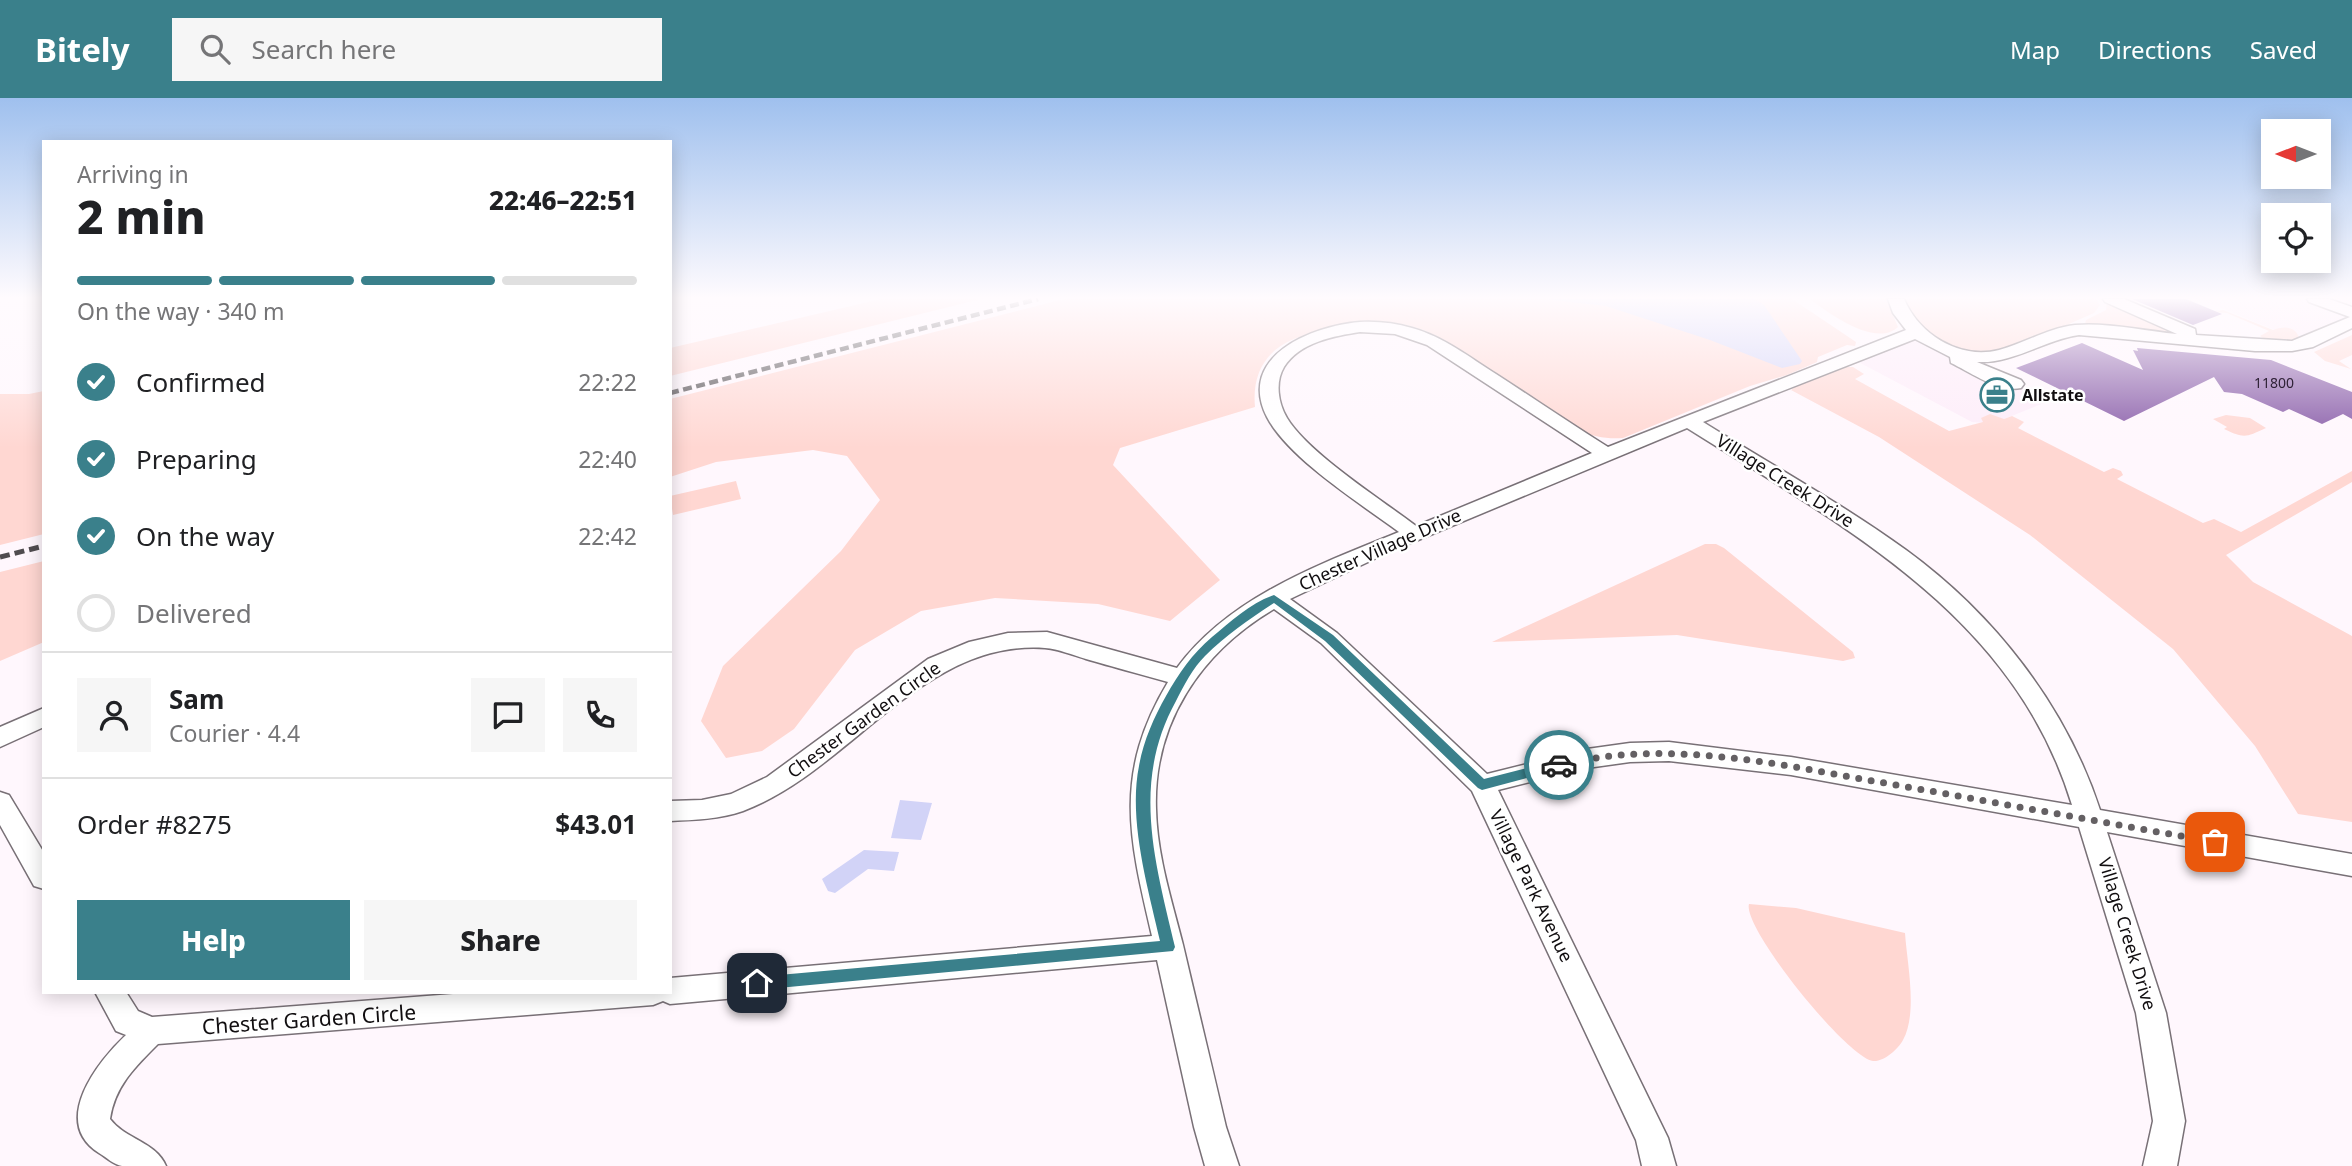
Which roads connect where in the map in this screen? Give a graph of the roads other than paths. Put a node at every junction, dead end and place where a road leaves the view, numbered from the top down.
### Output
1 (1292, 349) edge
2 (1445, 349) edge
3 (1871, 349) edge
4 (1943, 349) edge
5 (1948, 349) edge
6 (2013, 349) edge
7 (1998, 355) junction
8 (1690, 422) junction
9 (1607, 455) junction
10 (1414, 534) junction
11 (1274, 598) junction
12 (1182, 678) junction
13 (42, 719) edge
14 (0, 738) edge
15 (1482, 785) junction
16 (0, 802) edge
17 (672, 811) edge
18 (2092, 821) junction
19 (2352, 865) edge
20 (42, 875) edge
21 (1168, 947) junction
22 (672, 991) edge
23 (111, 994) edge
24 (627, 994) edge
25 (151, 1031) junction
26 (149, 1166) edge
27 (1222, 1166) edge
28 (1659, 1166) edge
29 (2160, 1166) edge

1 - 10 street
2 - 9 street
3 - 8 street, Chester Village Drive
4 - 7 street
5 - 7 street
6 - 7 street
8 - 9 street, Chester Village Drive
8 - 18 street, Village Creek Drive
9 - 10 street, Chester Village Drive
10 - 11 street, Chester Village Drive
11 - 12 street, Chester Village Drive
11 - 15 street, Village Park Avenue
12 - 17 street, Chester Garden Circle
12 - 21 street, Chester Village Drive
13 - 14 street
15 - 18 street
15 - 28 street, Village Park Avenue
16 - 20 street
18 - 19 street
18 - 29 street, Village Creek Drive
21 - 22 street
21 - 27 street, Chester Village Drive
23 - 25 street
24 - 25 street, Chester Garden Circle
25 - 26 street

